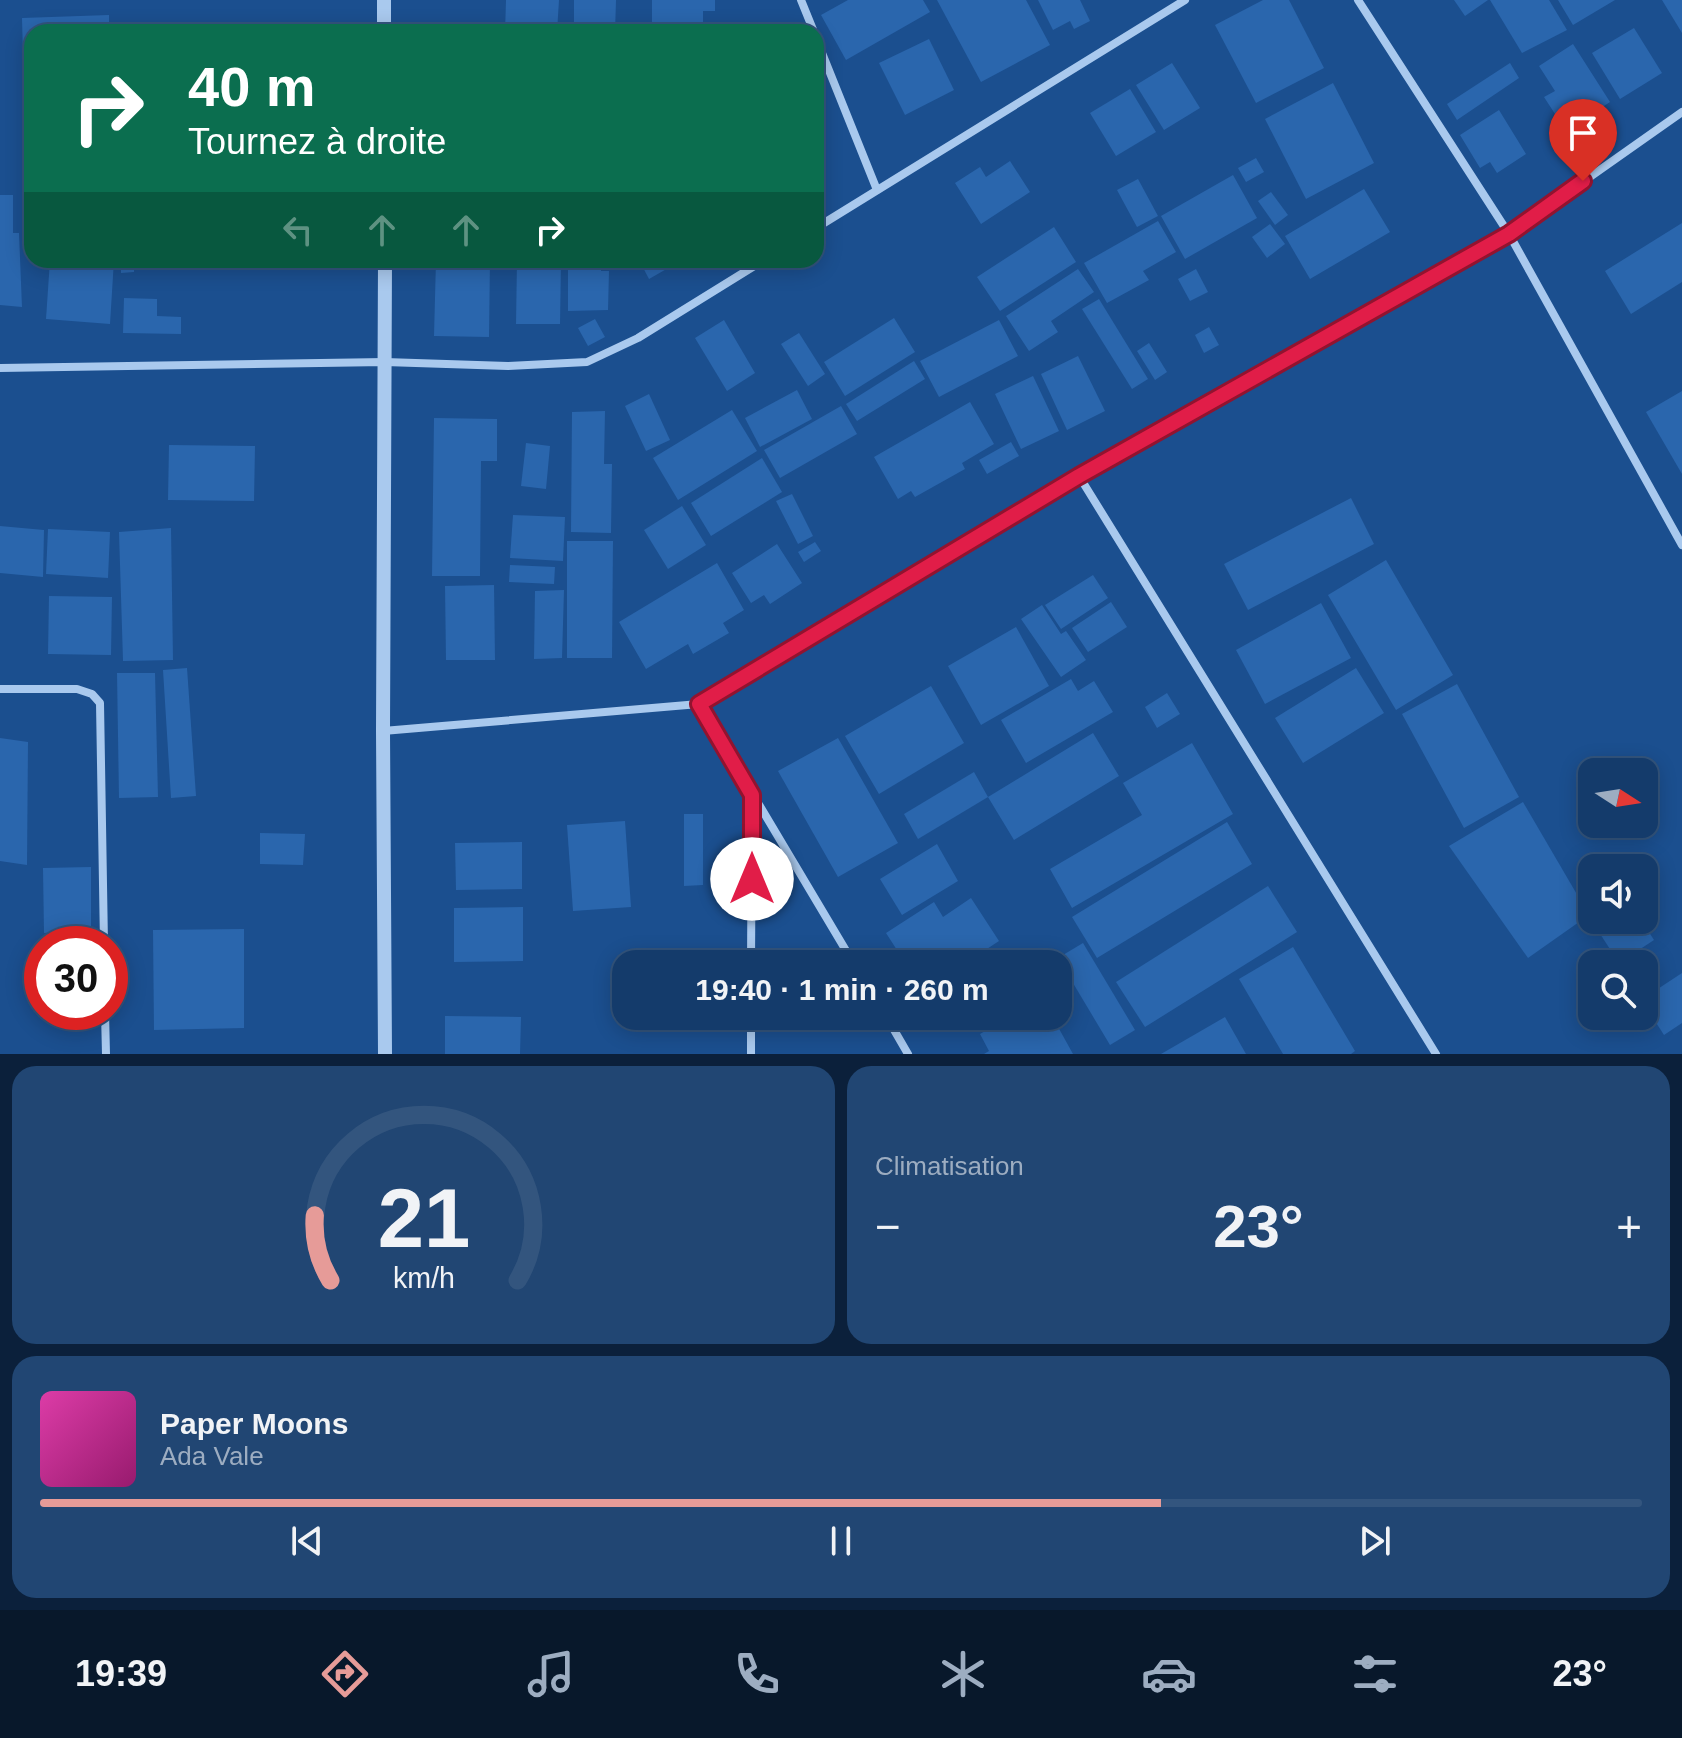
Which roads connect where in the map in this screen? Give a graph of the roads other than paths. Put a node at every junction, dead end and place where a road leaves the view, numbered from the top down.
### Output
1 (384, 0) edge
2 (801, 0) edge
3 (1185, 0) edge
4 (1358, 0) edge
5 (384, 24) edge
6 (811, 24) edge
7 (824, 58) edge
8 (1682, 112) edge
9 (877, 190) junction
10 (824, 223) edge
11 (1509, 234) junction
12 (385, 268) edge
13 (751, 268) edge
14 (385, 362) junction
15 (0, 368) edge
16 (1079, 476) junction
17 (1682, 545) edge
18 (0, 689) edge
19 (699, 704) junction
20 (383, 731) junction
21 (752, 795) junction
22 (104, 926) edge
23 (751, 950) edge
24 (846, 950) edge
25 (105, 1030) edge
26 (751, 1030) edge
27 (894, 1030) edge
28 (106, 1054) edge
29 (385, 1054) edge
30 (751, 1054) edge
31 (908, 1054) edge
32 (1436, 1054) edge

1 - 5 street
2 - 6 street
3 - 9 street
4 - 11 street
7 - 9 street
8 - 11 street
9 - 10 street
11 - 16 street
11 - 17 street
12 - 14 street
13 - 14 street
14 - 15 street
14 - 20 street
16 - 19 street
16 - 32 street
18 - 22 street
19 - 20 street
19 - 21 street
20 - 29 street
21 - 23 street
21 - 24 street
25 - 28 street
26 - 30 street
27 - 31 street

